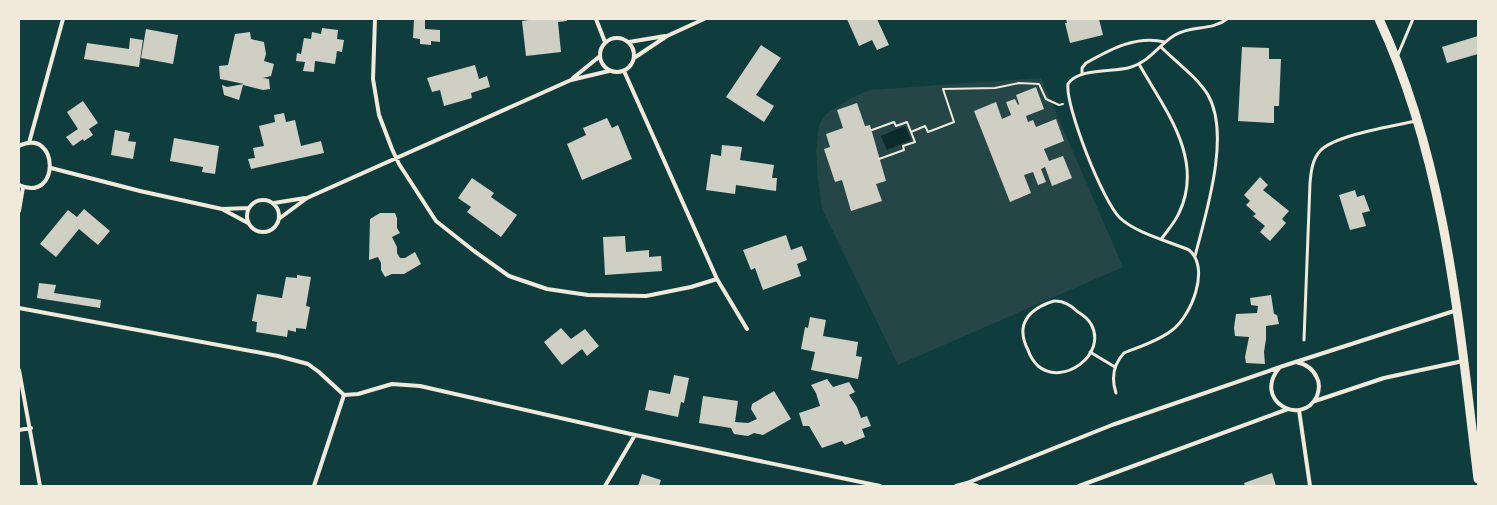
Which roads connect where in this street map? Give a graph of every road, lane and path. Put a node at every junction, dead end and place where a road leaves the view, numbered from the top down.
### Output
1 (64, 19) edge
2 (375, 19) edge
3 (596, 19) edge
4 (704, 19) edge
5 (1227, 19) edge
6 (1379, 19) edge
7 (1413, 19) edge
8 (667, 36) junction
9 (605, 42) junction
10 (629, 42) junction
11 (1165, 42) junction
12 (1161, 47) junction
13 (600, 56) junction
14 (634, 58) junction
15 (1397, 59) junction
16 (1139, 64) junction
17 (609, 71) junction
18 (624, 71) junction
19 (1082, 74) junction
20 (571, 80) junction
21 (1070, 102) junction
22 (1418, 120) junction
23 (872, 130) dead end
24 (911, 132) junction
25 (29, 143) junction
26 (19, 146) edge
27 (396, 158) junction
28 (879, 159) dead end
29 (51, 168) junction
30 (21, 186) edge
31 (307, 198) junction
32 (274, 203) junction
33 (249, 208) junction
34 (222, 209) junction
35 (19, 211) edge
36 (280, 218) junction
37 (248, 223) junction
38 (1162, 238) junction
39 (1195, 256) junction
40 (717, 279) junction
41 (19, 308) edge
42 (1457, 310) junction
43 (747, 329) dead end
44 (1304, 340) dead end
45 (1090, 352) junction
46 (1464, 361) junction
47 (1296, 362) junction
48 (1115, 367) junction
49 (1280, 367) junction
50 (19, 370) edge
51 (1116, 393) dead end
52 (344, 395) junction
53 (1315, 401) junction
54 (1288, 409) junction
55 (1299, 410) junction
56 (31, 428) junction
57 (19, 430) edge
58 (635, 435) junction
59 (1478, 479) edge
60 (967, 483) junction
61 (40, 486) edge
62 (314, 486) edge
63 (605, 486) edge
64 (880, 486) edge
65 (956, 486) edge
66 (977, 486) edge
67 (1079, 486) edge
68 (1310, 486) edge

1 - 25 street
2 - 27 street
3 - 9 street
4 - 8 street
5 - 11 lane
6 - 15 main road
7 - 15 lane
8 - 10 street
8 - 14 street
9 - 10 street
9 - 13 street
10 - 14 street
11 - 12 lane
11 - 19 lane
12 - 16 lane
12 - 39 lane
13 - 17 street
13 - 20 street
14 - 18 street
15 - 22 main road
16 - 19 lane
16 - 38 lane
17 - 18 street
17 - 20 street
18 - 40 street
19 - 21 lane
20 - 27 street
21 - 24 path
21 - 38 lane
22 - 42 main road
22 - 44 lane
23 - 24 path
24 - 28 path
25 - 26 street
25 - 29 street
27 - 31 street
27 - 40 street
29 - 30 street
29 - 34 street
30 - 35 street
31 - 32 street
31 - 36 street
32 - 33 street
32 - 36 street
33 - 34 street
33 - 37 street
34 - 37 street
36 - 37 street
38 - 39 lane
39 - 48 lane
40 - 43 street
41 - 52 street
42 - 46 main road
42 - 47 street
45 - 45 lane
45 - 48 lane
46 - 53 street
46 - 59 main road
47 - 49 street
47 - 53 street
48 - 51 lane
49 - 54 street
49 - 60 street
50 - 56 street
52 - 58 street
52 - 62 street
53 - 55 street
54 - 55 street
54 - 67 street
55 - 68 street
56 - 57 street
56 - 61 street
58 - 63 street
58 - 64 street
60 - 65 street
60 - 66 street

